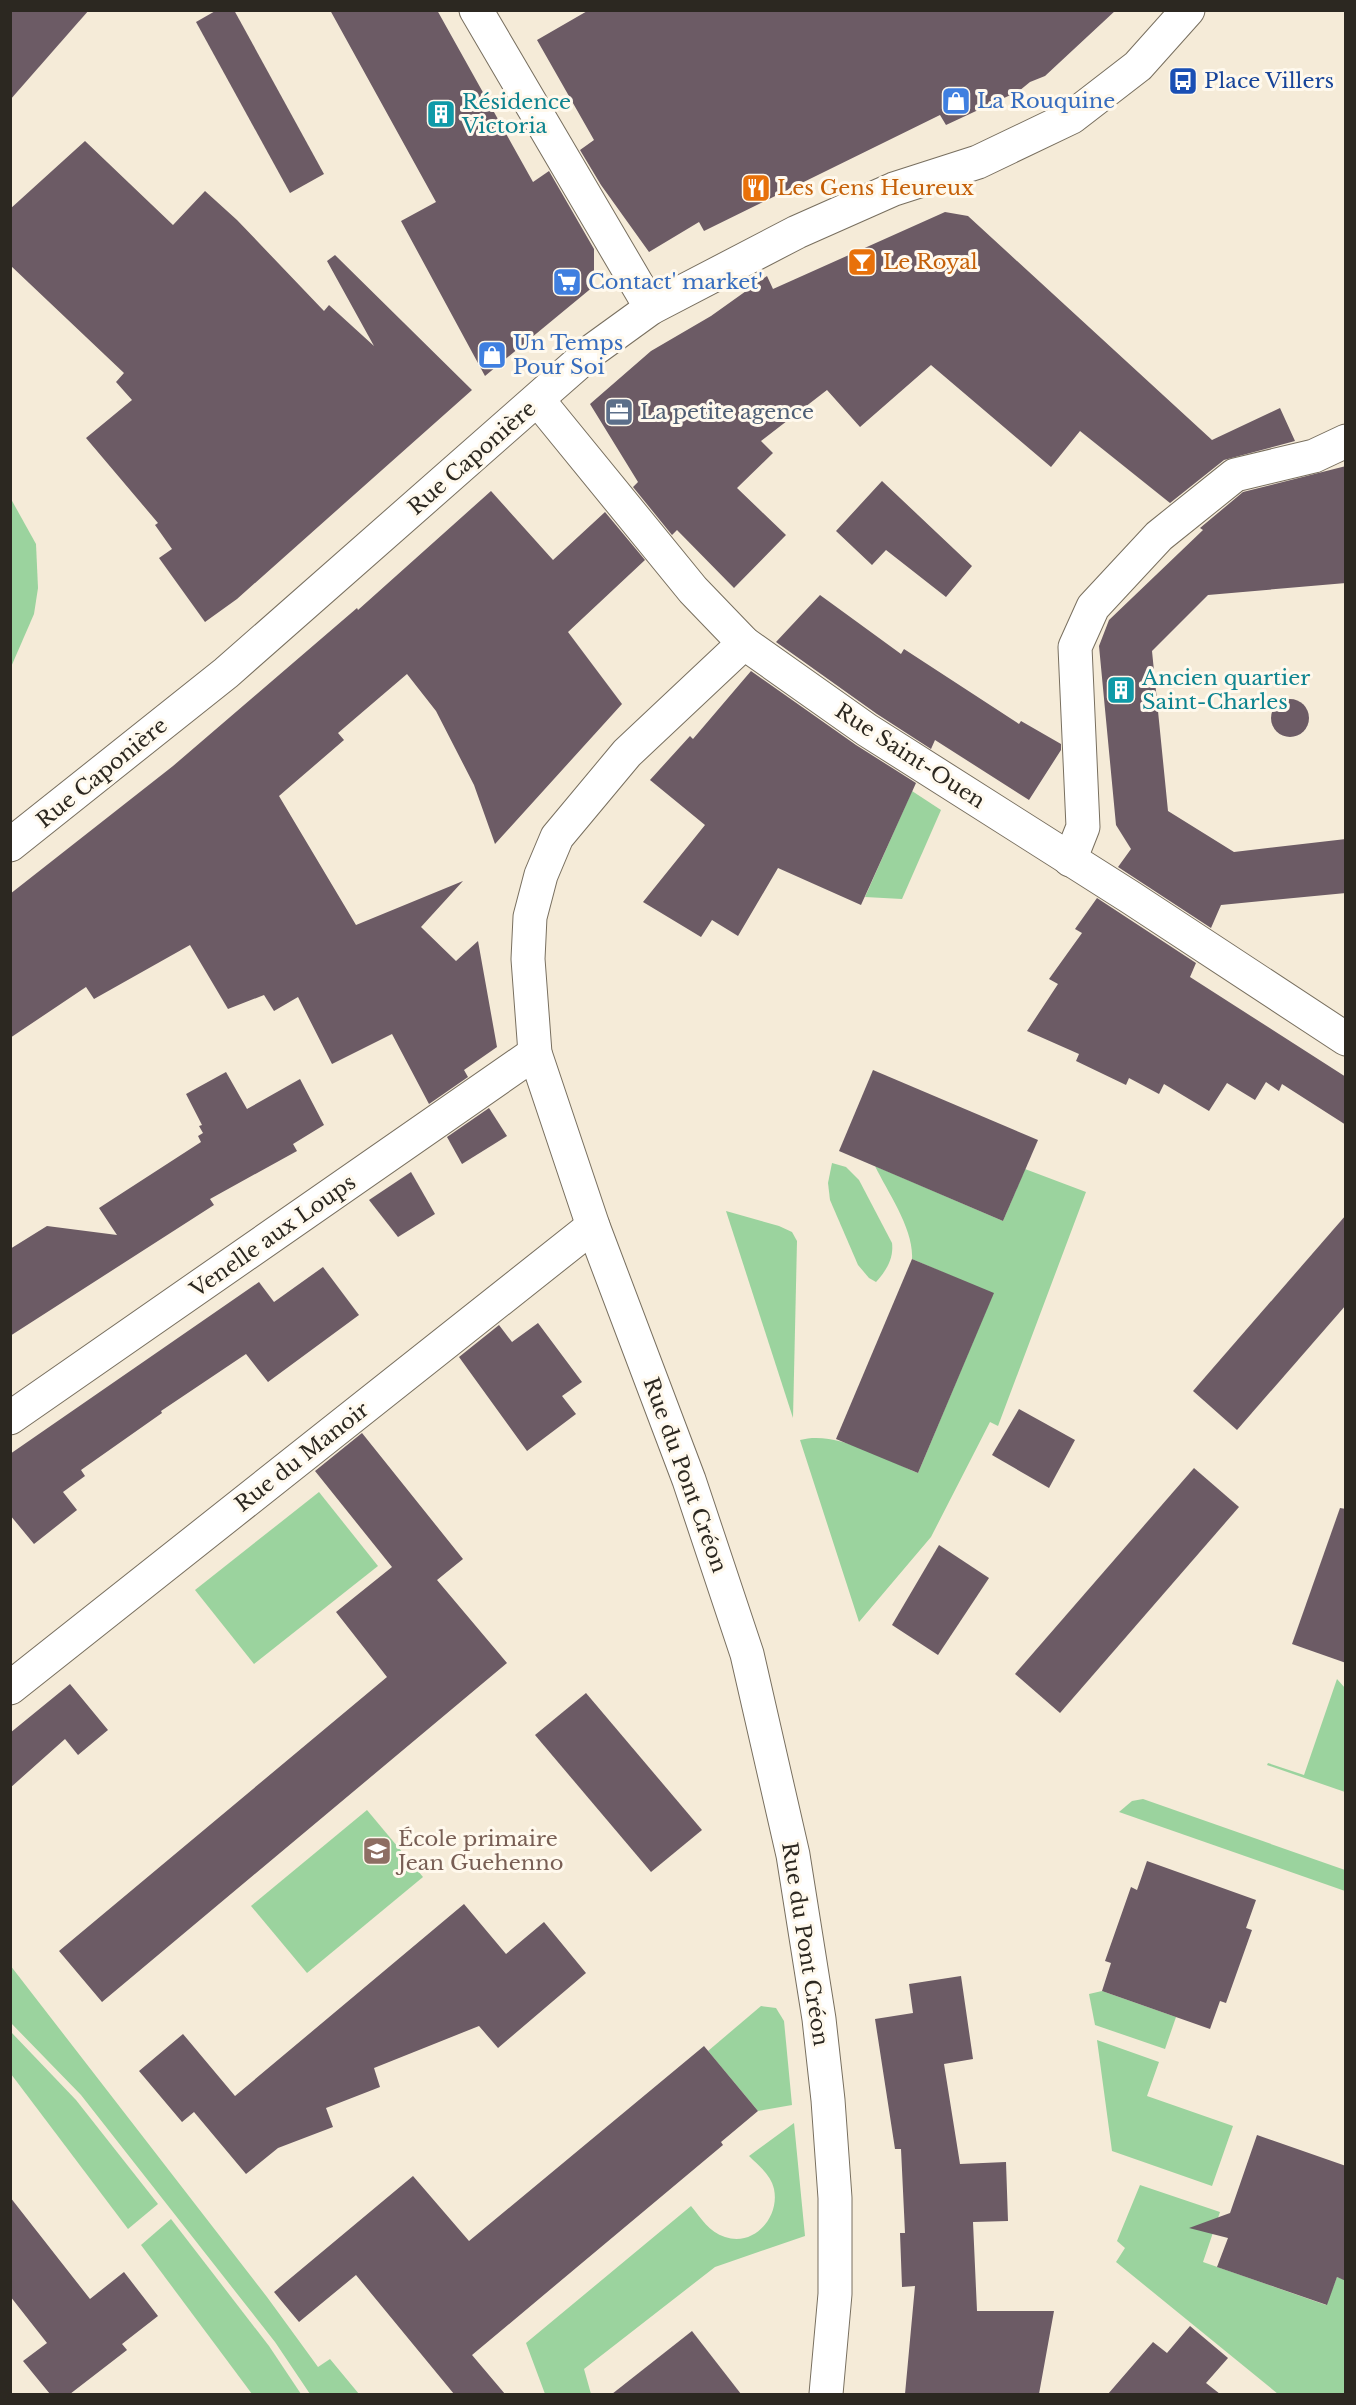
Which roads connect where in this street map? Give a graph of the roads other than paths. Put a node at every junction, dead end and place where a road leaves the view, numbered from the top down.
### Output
1 (476, 10) edge
2 (1188, 10) edge
3 (651, 308) junction
4 (538, 400) junction
5 (1346, 441) edge
6 (744, 643) junction
7 (10, 845) edge
8 (1070, 860) junction
9 (1346, 1039) edge
10 (535, 1053) junction
11 (593, 1226) junction
12 (10, 1418) edge
13 (10, 1688) edge
14 (826, 2394) edge

1 - 3 street
2 - 3 street, Rue Caponière
3 - 4 street, Rue Caponière
4 - 6 street, Rue Saint-Ouen
4 - 7 street, Rue Caponière
5 - 8 street
6 - 8 street, Rue Saint-Ouen
6 - 10 street, Rue du Pont Créon
8 - 9 street, Rue Saint-Ouen
10 - 11 street, Rue du Pont Créon
10 - 12 street, Venelle aux Loups
11 - 13 street, Rue du Manoir
11 - 14 street, Rue du Pont Créon

